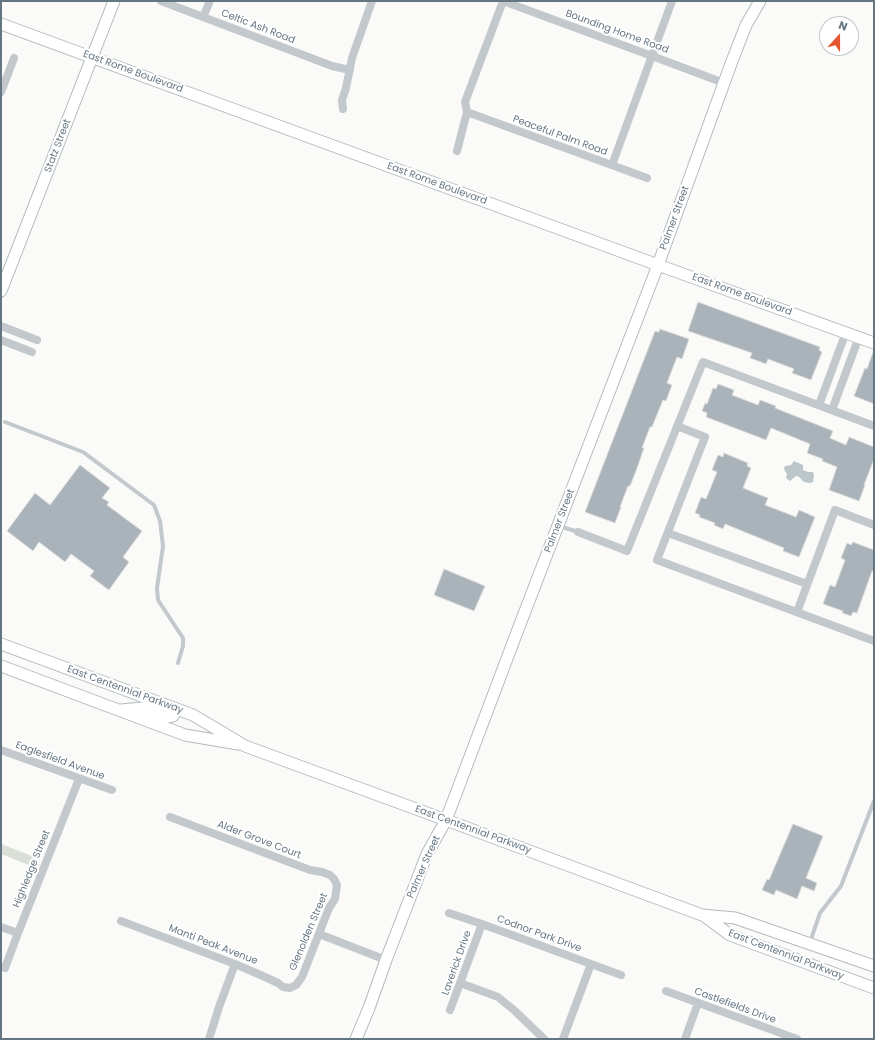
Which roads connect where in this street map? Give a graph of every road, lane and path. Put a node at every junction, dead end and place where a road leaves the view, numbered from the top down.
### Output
1 (114, 1) edge
2 (160, 1) edge
3 (210, 1) edge
4 (372, 1) edge
5 (503, 1) edge
6 (672, 1) edge
7 (760, 1) edge
8 (204, 17) junction
9 (1, 24) edge
10 (652, 56) junction
11 (92, 57) junction
12 (14, 58) dead end
13 (350, 70) junction
14 (724, 83) junction
15 (1, 92) edge
16 (343, 109) dead end
17 (467, 112) junction
18 (457, 151) dead end
19 (612, 165) junction
20 (647, 178) dead end
21 (658, 265) junction
22 (1, 291) edge
23 (1, 326) edge
24 (846, 332) junction
25 (859, 337) junction
26 (1, 340) edge
27 (37, 340) dead end
28 (874, 343) edge
29 (32, 352) dead end
30 (819, 405) junction
31 (832, 410) junction
32 (5, 422) dead end
33 (677, 426) junction
34 (874, 426) edge
35 (558, 525) junction
36 (874, 525) edge
37 (578, 532) joint
38 (668, 533) junction
39 (807, 584) junction
40 (797, 612) junction
41 (874, 641) edge
42 (1, 644) edge
43 (178, 663) dead end
44 (1, 666) edge
45 (177, 709) junction
46 (118, 710) junction
47 (245, 746) junction
48 (1, 750) edge
49 (79, 778) junction
50 (112, 790) dead end
51 (874, 801) edge
52 (170, 817) dead end
53 (446, 820) junction
54 (337, 885) joint
55 (449, 913) dead end
56 (702, 915) junction
57 (122, 921) dead end
58 (482, 924) junction
59 (1, 927) edge
60 (18, 933) junction
61 (319, 934) junction
62 (809, 944) junction
63 (386, 960) junction
64 (235, 964) junction
65 (591, 964) junction
66 (874, 966) edge
67 (5, 968) dead end
68 (621, 975) dead end
69 (460, 983) junction
70 (296, 985) joint
71 (874, 988) edge
72 (666, 991) dead end
73 (698, 1003) junction
74 (450, 1010) dead end
75 (209, 1039) edge
76 (356, 1039) edge
77 (544, 1039) edge
78 (563, 1039) edge
79 (685, 1039) edge
80 (797, 1039) edge

1 - 11 street, Statz Street
2 - 8 street, Celtic Ash Road
3 - 8 street
4 - 13 street
5 - 10 street, Bounding Home Road
5 - 17 street
6 - 10 street
7 - 14 street, Palmer Street
8 - 13 street, Celtic Ash Road
9 - 11 street, East Rome Boulevard
10 - 14 street, Bounding Home Road
10 - 19 street
11 - 21 street, East Rome Boulevard
11 - 22 street, Statz Street
12 - 15 street
13 - 16 street
14 - 21 street, Palmer Street
17 - 18 street
17 - 19 street, Peaceful Palm Road
19 - 20 street, Peaceful Palm Road
21 - 24 street, East Rome Boulevard
21 - 35 street, Palmer Street
23 - 27 street
24 - 25 street, East Rome Boulevard
24 - 30 street
25 - 28 street, East Rome Boulevard
25 - 31 street
26 - 29 street
30 - 31 street
30 - 33 street
31 - 34 street
32 - 43 lane
33 - 37 street
33 - 38 street
35 - 37 lane
35 - 53 street, Palmer Street
36 - 39 street
38 - 39 street
38 - 40 street
39 - 40 street
40 - 41 street
42 - 45 street, East Centennial Parkway
44 - 46 street, East Centennial Parkway
45 - 46 street
45 - 47 street, East Centennial Parkway
46 - 47 street, East Centennial Parkway
47 - 53 street, East Centennial Parkway
48 - 49 street, Eaglesfield Avenue
49 - 50 street, Eaglesfield Avenue
49 - 60 street, Highledge Street
51 - 62 lane
52 - 54 street, Alder Grove Court
53 - 56 street, East Centennial Parkway
53 - 63 street, Palmer Street
54 - 61 street, Glenolden Street
55 - 58 street, Codnor Park Drive
56 - 62 street, East Centennial Parkway
56 - 71 street, East Centennial Parkway
57 - 64 street, Manti Peak Avenue
58 - 65 street, Codnor Park Drive
58 - 69 street, Laverick Drive
59 - 60 street
60 - 67 street, Highledge Street
61 - 63 street
61 - 70 street, Glenolden Street
62 - 66 street, East Centennial Parkway
63 - 76 street, Palmer Street
64 - 70 street, Manti Peak Avenue
64 - 75 street
65 - 68 street, Codnor Park Drive
65 - 78 street
69 - 74 street, Laverick Drive
69 - 77 street
72 - 73 street, Castlefields Drive
73 - 79 street
73 - 80 street, Castlefields Drive

